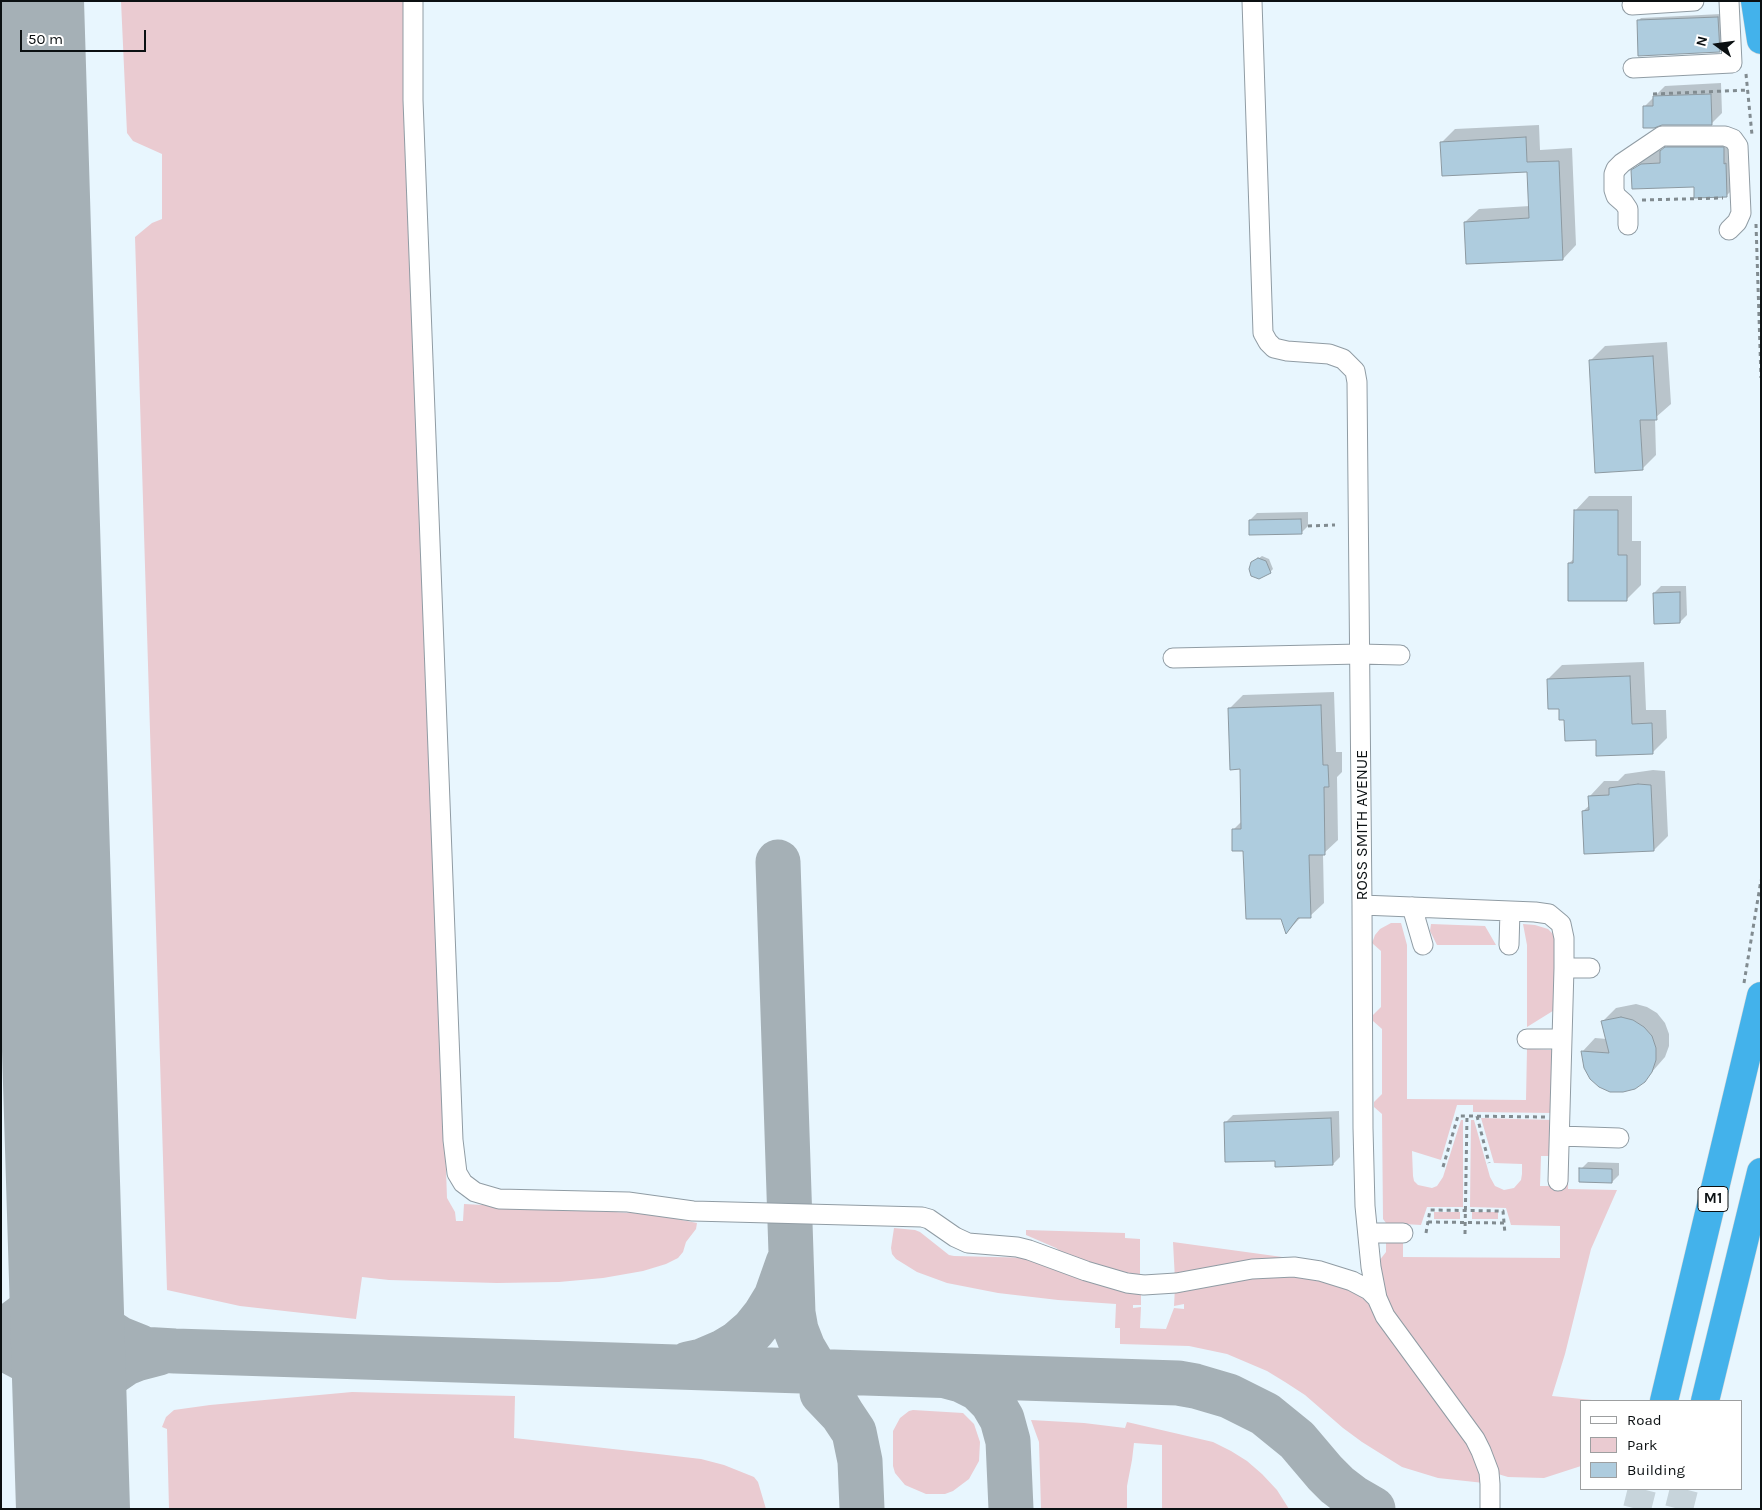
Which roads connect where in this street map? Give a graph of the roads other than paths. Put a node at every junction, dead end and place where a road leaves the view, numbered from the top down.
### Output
1 (414, 1) edge
2 (1252, 1) edge
3 (1694, 1) edge
4 (1729, 1) edge
5 (1755, 1) edge
6 (1632, 5) dead end
7 (1761, 40) edge
8 (1633, 68) dead end
9 (1631, 211) road end
10 (1729, 230) dead end
11 (1360, 654) junction
12 (1400, 655) dead end
13 (1173, 658) dead end
14 (1362, 906) junction
15 (1412, 907) junction
16 (1510, 911) junction
17 (1423, 945) dead end
18 (1510, 945) dead end
19 (1564, 968) junction
20 (1590, 968) dead end
21 (1761, 996) edge
22 (1527, 1039) dead end
23 (1562, 1039) junction
24 (1560, 1136) junction
25 (1619, 1138) dead end
26 (1761, 1172) edge
27 (1558, 1181) dead end
28 (1368, 1233) junction
29 (1403, 1233) dead end
30 (1377, 1298) junction
31 (1664, 1400) edge
32 (1705, 1400) edge
33 (1490, 1509) edge

1 - 30 lane
2 - 11 lane, ROSS SMITH AVENUE
3 - 6 lane
4 - 8 lane
5 - 7 highway
9 - 10 lane
11 - 12 lane
11 - 13 lane
11 - 14 lane, ROSS SMITH AVENUE
14 - 15 lane
14 - 28 lane, ROSS SMITH AVENUE
15 - 16 lane
15 - 17 lane
16 - 18 lane
16 - 19 lane
19 - 20 lane
19 - 23 lane
21 - 31 highway, M1
22 - 23 lane
23 - 24 lane
24 - 25 lane
24 - 27 lane
26 - 32 highway, M1
28 - 29 lane
28 - 30 lane, ROSS SMITH AVENUE
30 - 33 lane

